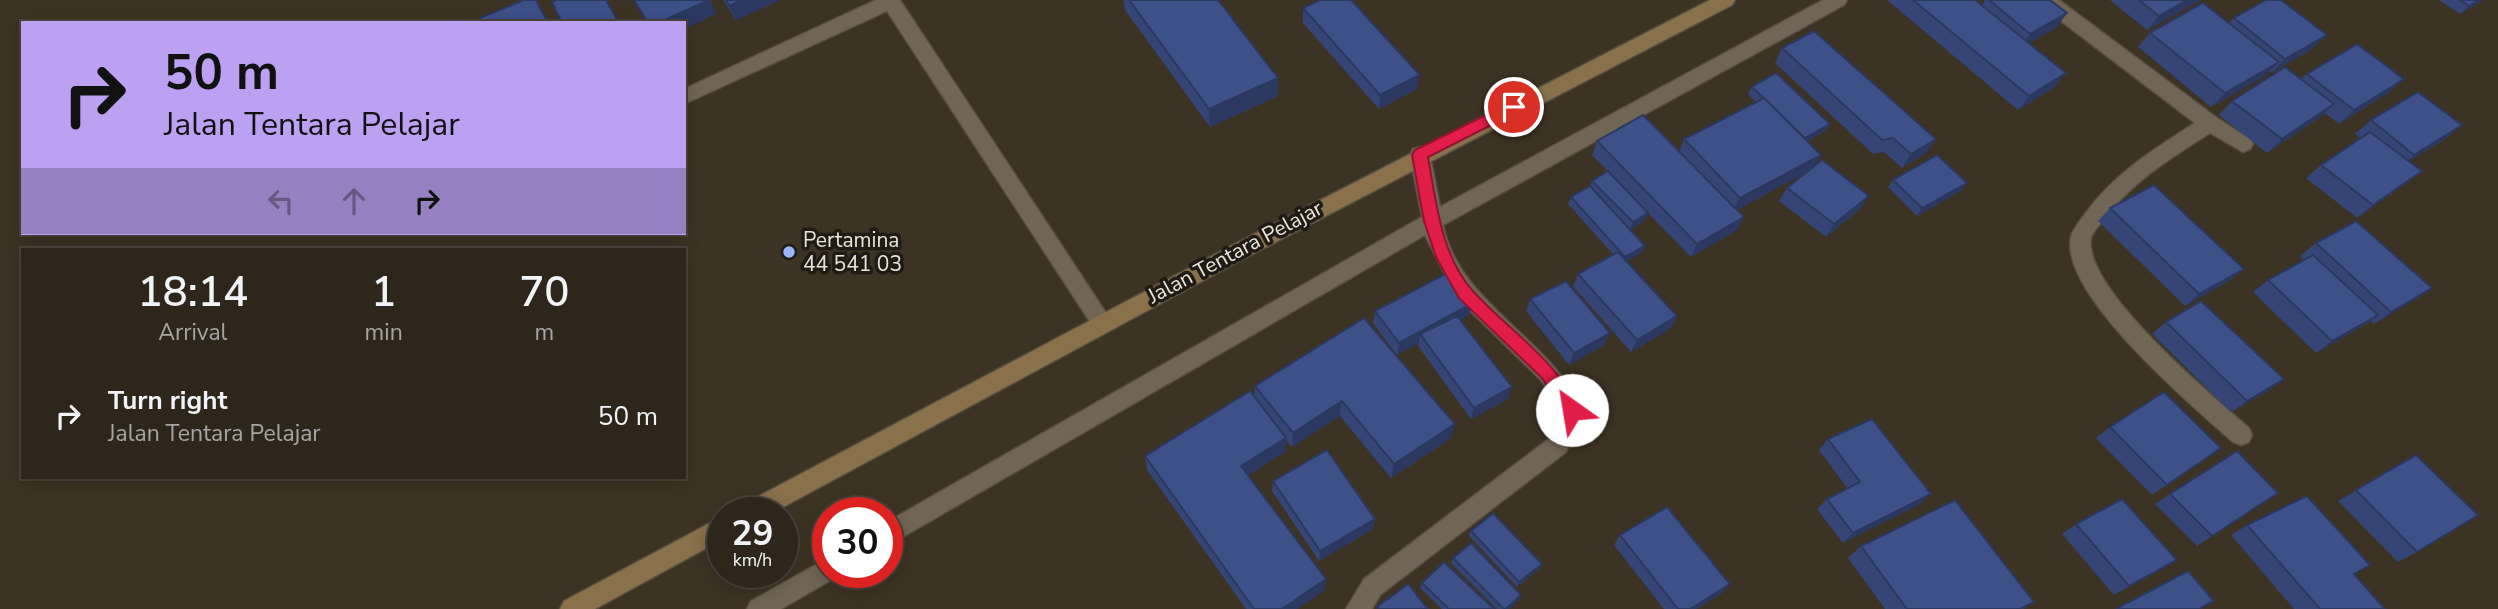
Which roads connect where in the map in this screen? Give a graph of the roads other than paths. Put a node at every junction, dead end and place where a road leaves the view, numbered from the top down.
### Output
1 (890, 0) edge
2 (1726, 0) edge
3 (1838, 0) edge
4 (2046, 0) edge
5 (686, 95) edge
6 (2210, 123) junction
7 (2243, 144) dead end
8 (1420, 155) junction
9 (1432, 221) junction
10 (1101, 322) junction
11 (2241, 435) dead end
12 (779, 497) edge
13 (903, 526) edge
14 (707, 536) edge
15 (812, 578) edge
16 (572, 609) edge
17 (759, 609) edge
18 (1358, 609) edge

1 - 5 street
1 - 10 street
2 - 8 main road, Jalan Tentara Pelajar
3 - 9 street
4 - 6 street
6 - 7 street
6 - 11 street
8 - 9 street
8 - 10 main road, Jalan Tentara Pelajar
9 - 13 street
9 - 18 street
10 - 12 main road, Jalan Tentara Pelajar
14 - 16 main road
15 - 17 street

